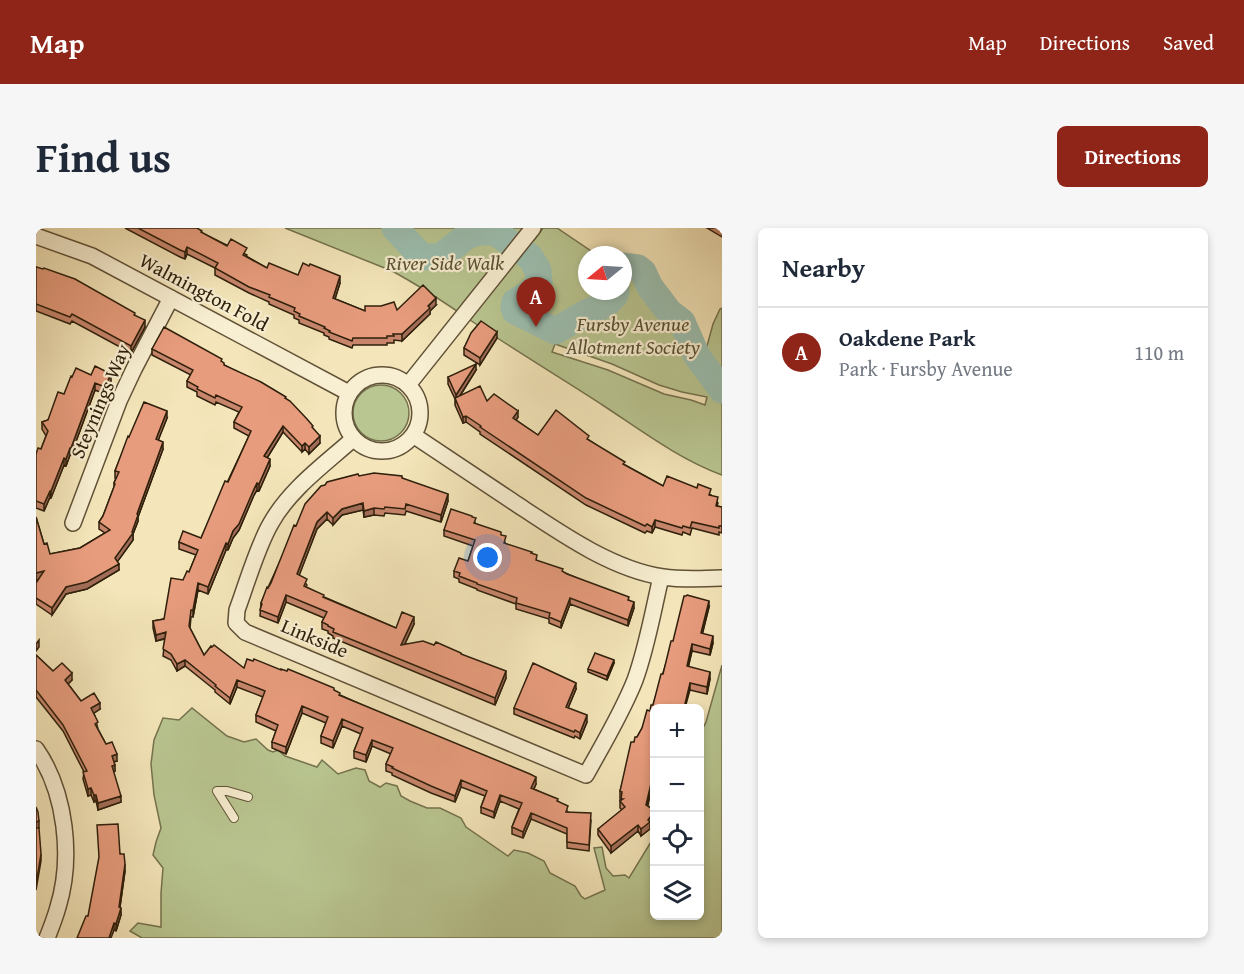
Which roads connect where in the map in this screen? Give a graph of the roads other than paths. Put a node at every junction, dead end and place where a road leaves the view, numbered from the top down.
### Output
1 (529, 234) edge
2 (36, 236) edge
3 (171, 298) junction
4 (408, 385) junction
5 (349, 393) junction
6 (413, 435) junction
7 (353, 439) junction
8 (73, 523) dead end
9 (661, 577) junction
10 (722, 579) edge
11 (36, 749) edge
12 (248, 797) dead end
13 (234, 818) dead end
14 (47, 938) edge

1 - 4 street
2 - 3 street, Walmington Fold
3 - 5 street, Walmington Fold
3 - 8 street, Steynings Way
4 - 5 street
4 - 6 street
5 - 7 street
6 - 7 street
6 - 9 street
7 - 9 street, Linkside
9 - 10 street
11 - 14 street
12 - 13 lane

